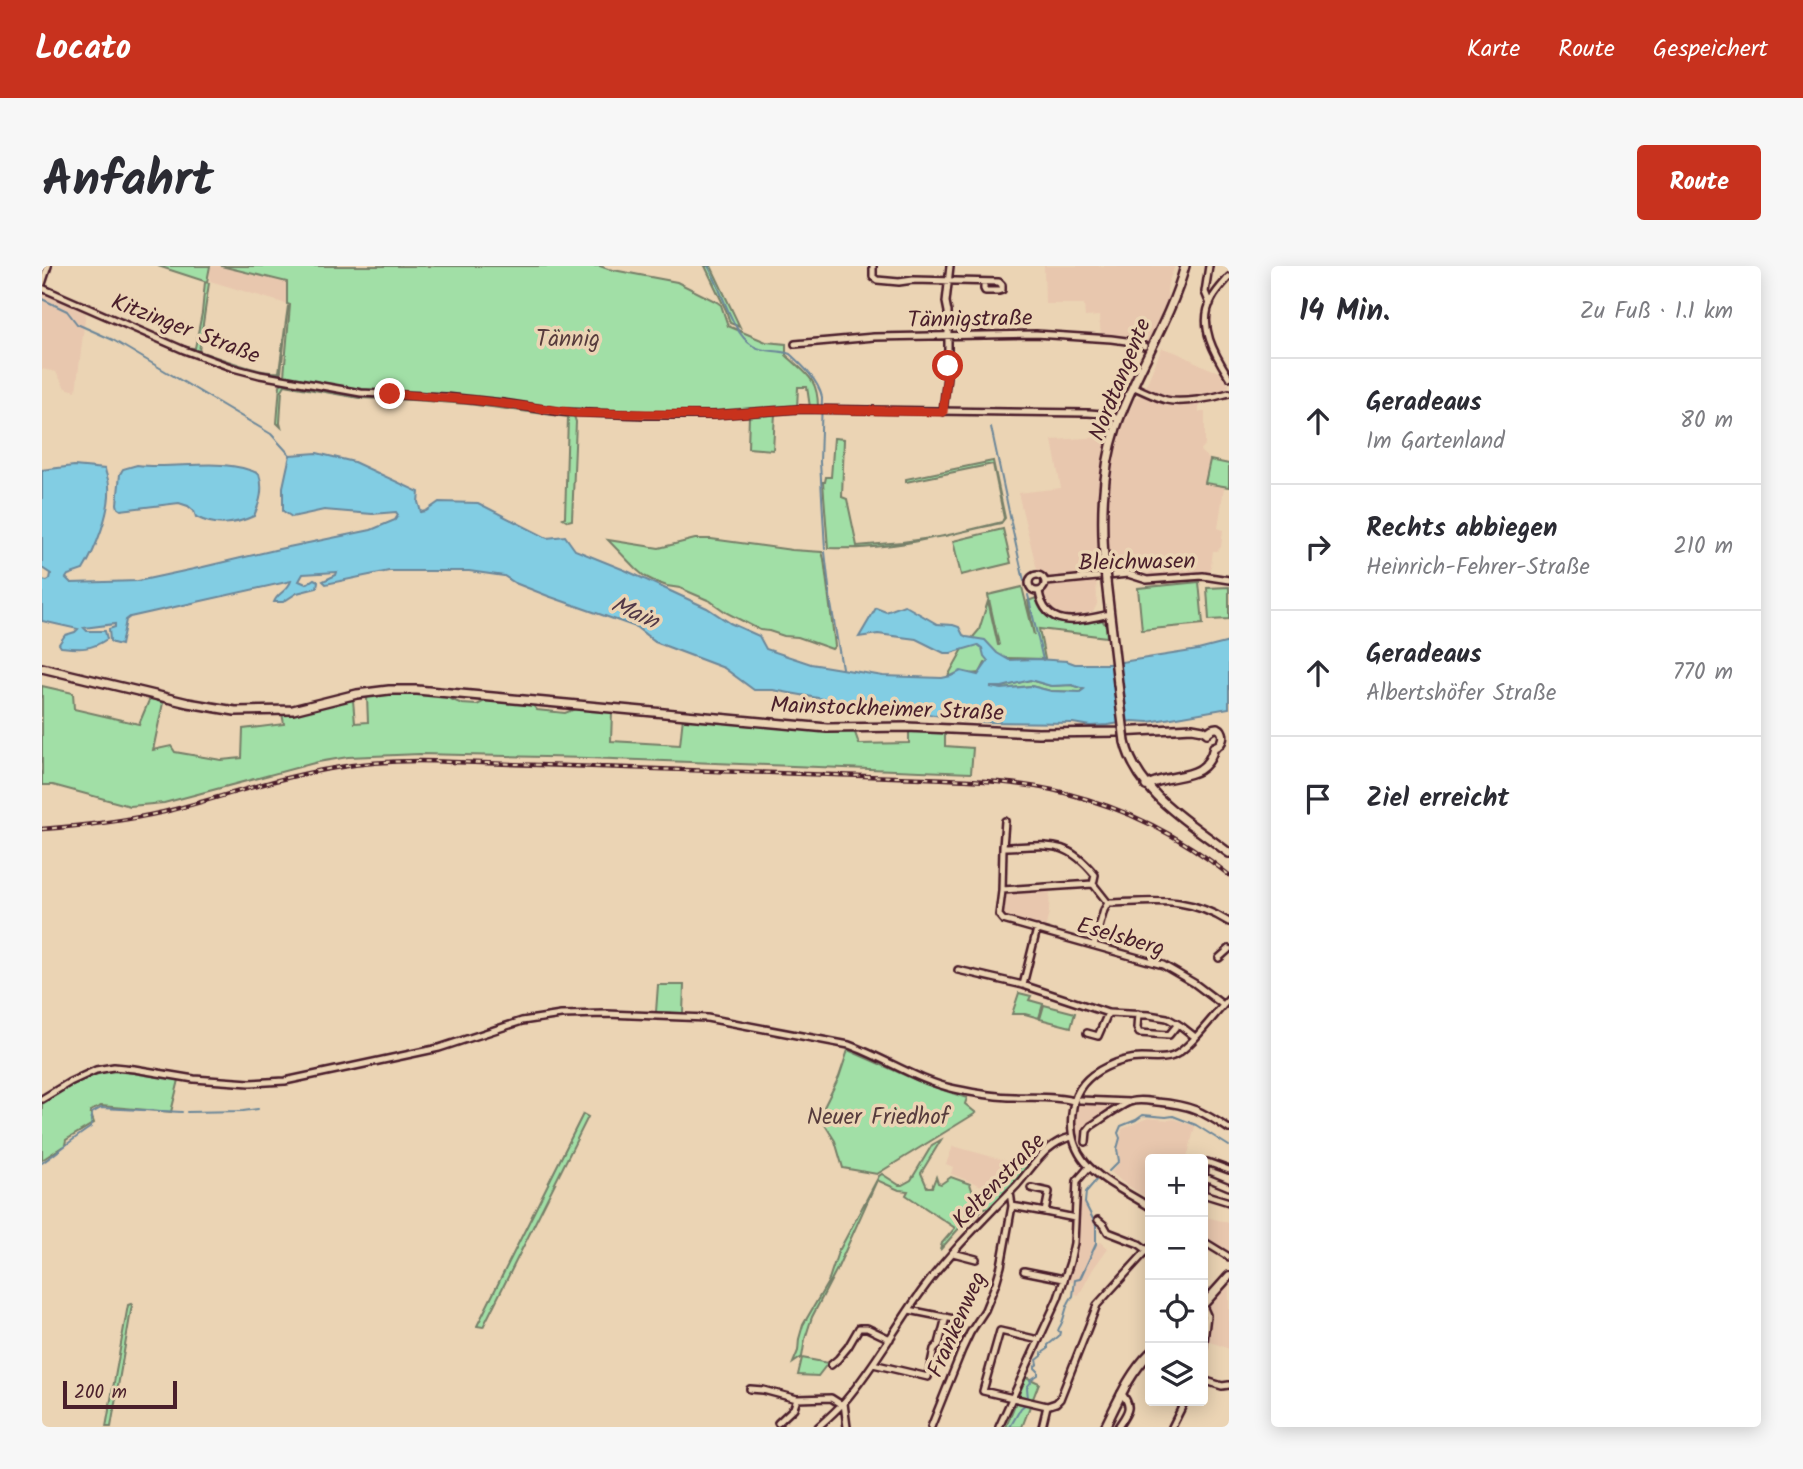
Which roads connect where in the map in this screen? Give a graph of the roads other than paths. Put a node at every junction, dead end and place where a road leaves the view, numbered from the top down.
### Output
1 (48, 266) edge
2 (873, 266) edge
3 (950, 266) edge
4 (1185, 266) edge
5 (1209, 266) edge
6 (1229, 277) edge
7 (948, 281) junction
8 (984, 282) dead end
9 (42, 286) edge
10 (1211, 301) junction
11 (947, 336) junction
12 (795, 344) dead end
13 (1144, 346) dead end
14 (1229, 377) edge
15 (1133, 387) junction
16 (1229, 393) edge
17 (943, 412) junction
18 (1119, 419) junction
19 (1229, 580) edge
20 (1046, 582) junction
21 (1039, 592) junction
22 (1110, 614) junction
23 (42, 668) edge
24 (1207, 733) junction
25 (1227, 737) edge
26 (1214, 747) junction
27 (1146, 786) junction
28 (1005, 821) dead end
29 (1003, 847) junction
30 (1229, 853) edge
31 (1093, 884) junction
32 (1002, 890) junction
33 (1108, 904) junction
34 (1229, 922) edge
35 (1037, 929) junction
36 (1094, 945) junction
37 (1229, 948) edge
38 (1219, 958) dead end
39 (958, 970) dead end
40 (1023, 985) junction
41 (1229, 999) edge
42 (1223, 1005) junction
43 (1108, 1013) junction
44 (1138, 1014) junction
45 (1178, 1024) junction
46 (1087, 1033) dead end
47 (1195, 1037) junction
48 (42, 1099) edge
49 (1077, 1101) junction
50 (1130, 1102) junction
51 (1229, 1129) edge
52 (1072, 1137) junction
53 (1086, 1142) dead end
54 (1208, 1161) edge
55 (1089, 1167) junction
56 (1229, 1170) edge
57 (1208, 1178) edge
58 (1229, 1187) edge
59 (1031, 1188) dead end
60 (1010, 1192) junction
61 (1208, 1195) edge
62 (1229, 1202) edge
63 (1145, 1204) edge
64 (1012, 1206) junction
65 (1045, 1212) junction
66 (1076, 1218) junction
67 (1098, 1220) dead end
68 (1208, 1244) edge
69 (1145, 1247) edge
70 (953, 1253) junction
71 (1145, 1253) edge
72 (1229, 1257) edge
73 (976, 1259) dead end
74 (1024, 1271) dead end
75 (1229, 1276) edge
76 (1064, 1279) junction
77 (1208, 1300) edge
78 (909, 1310) junction
79 (946, 1317) junction
80 (959, 1320) dead end
81 (890, 1339) junction
82 (1039, 1340) junction
83 (1145, 1358) edge
84 (873, 1364) junction
85 (831, 1365) dead end
86 (1208, 1382) edge
87 (1229, 1385) edge
88 (750, 1389) dead end
89 (1121, 1393) junction
90 (1012, 1397) junction
91 (797, 1399) junction
92 (843, 1404) junction
93 (1047, 1406) junction
94 (1182, 1406) edge
95 (778, 1423) dead end
96 (818, 1427) edge
97 (847, 1427) edge
98 (931, 1427) edge
99 (999, 1427) edge
100 (1042, 1427) edge
101 (1105, 1427) edge
102 (1118, 1427) edge
103 (1172, 1427) edge

1 - 9 street
2 - 7 street
3 - 7 street
4 - 15 main road, Nordtangente
5 - 10 street
6 - 10 street
7 - 8 street
7 - 11 street
9 - 17 street, Kitzinger Straße
10 - 14 street
11 - 12 street, Tännigstraße
11 - 13 street, Tännigstraße
11 - 17 street
15 - 16 street
15 - 18 main road, Nordtangente
17 - 18 street, Kitzinger Straße
18 - 22 main road, Nordtangente, bridge
19 - 20 street, Bleichwasen
20 - 21 street, Bleichwasen
20 - 21 street, Bleichwasen
21 - 22 street
22 - 27 main road, Nordtangente, bridge
23 - 24 main road, Mainstockheimer Straße
24 - 25 main road
24 - 26 main road
25 - 26 main road
26 - 27 main road
27 - 30 main road
28 - 29 street
29 - 31 street
29 - 32 street
31 - 32 street
31 - 33 street
32 - 35 street, Eselsberg
33 - 34 street
33 - 36 street
35 - 36 street, Eselsberg
35 - 40 street
36 - 42 street, Eselsberg
37 - 38 street
39 - 40 street
40 - 43 street
41 - 42 street
42 - 47 street
43 - 44 street
43 - 46 street
44 - 45 street
44 - 45 street
45 - 47 street
47 - 49 street
48 - 49 street
49 - 50 street
49 - 52 street
50 - 51 street
50 - 53 street
52 - 55 street
52 - 60 street, Keltenstraße
54 - 56 street
55 - 63 street
55 - 66 street
57 - 58 street
59 - 65 street
60 - 64 street, Frankenweg
60 - 70 street, Keltenstraße
61 - 62 street
64 - 65 street
64 - 98 street, Frankenweg
65 - 66 street
66 - 76 street
67 - 69 street
68 - 72 street
70 - 73 street, Keltenstraße
70 - 78 street, Keltenstraße
71 - 93 street
74 - 76 street
75 - 77 main road
76 - 82 street
78 - 79 street, Frankenweg
78 - 81 street, Keltenstraße
79 - 80 street, Frankenweg
79 - 84 street, Frankenweg
81 - 84 street, Keltenstraße
81 - 85 street
82 - 90 street
82 - 90 street
83 - 89 main road
84 - 92 street, Keltenstraße
86 - 87 street
88 - 91 street
89 - 101 main road
89 - 102 street
90 - 93 street
90 - 99 street
91 - 92 street
91 - 95 street
92 - 96 street, Keltenstraße
92 - 97 street
93 - 100 street
94 - 103 street

